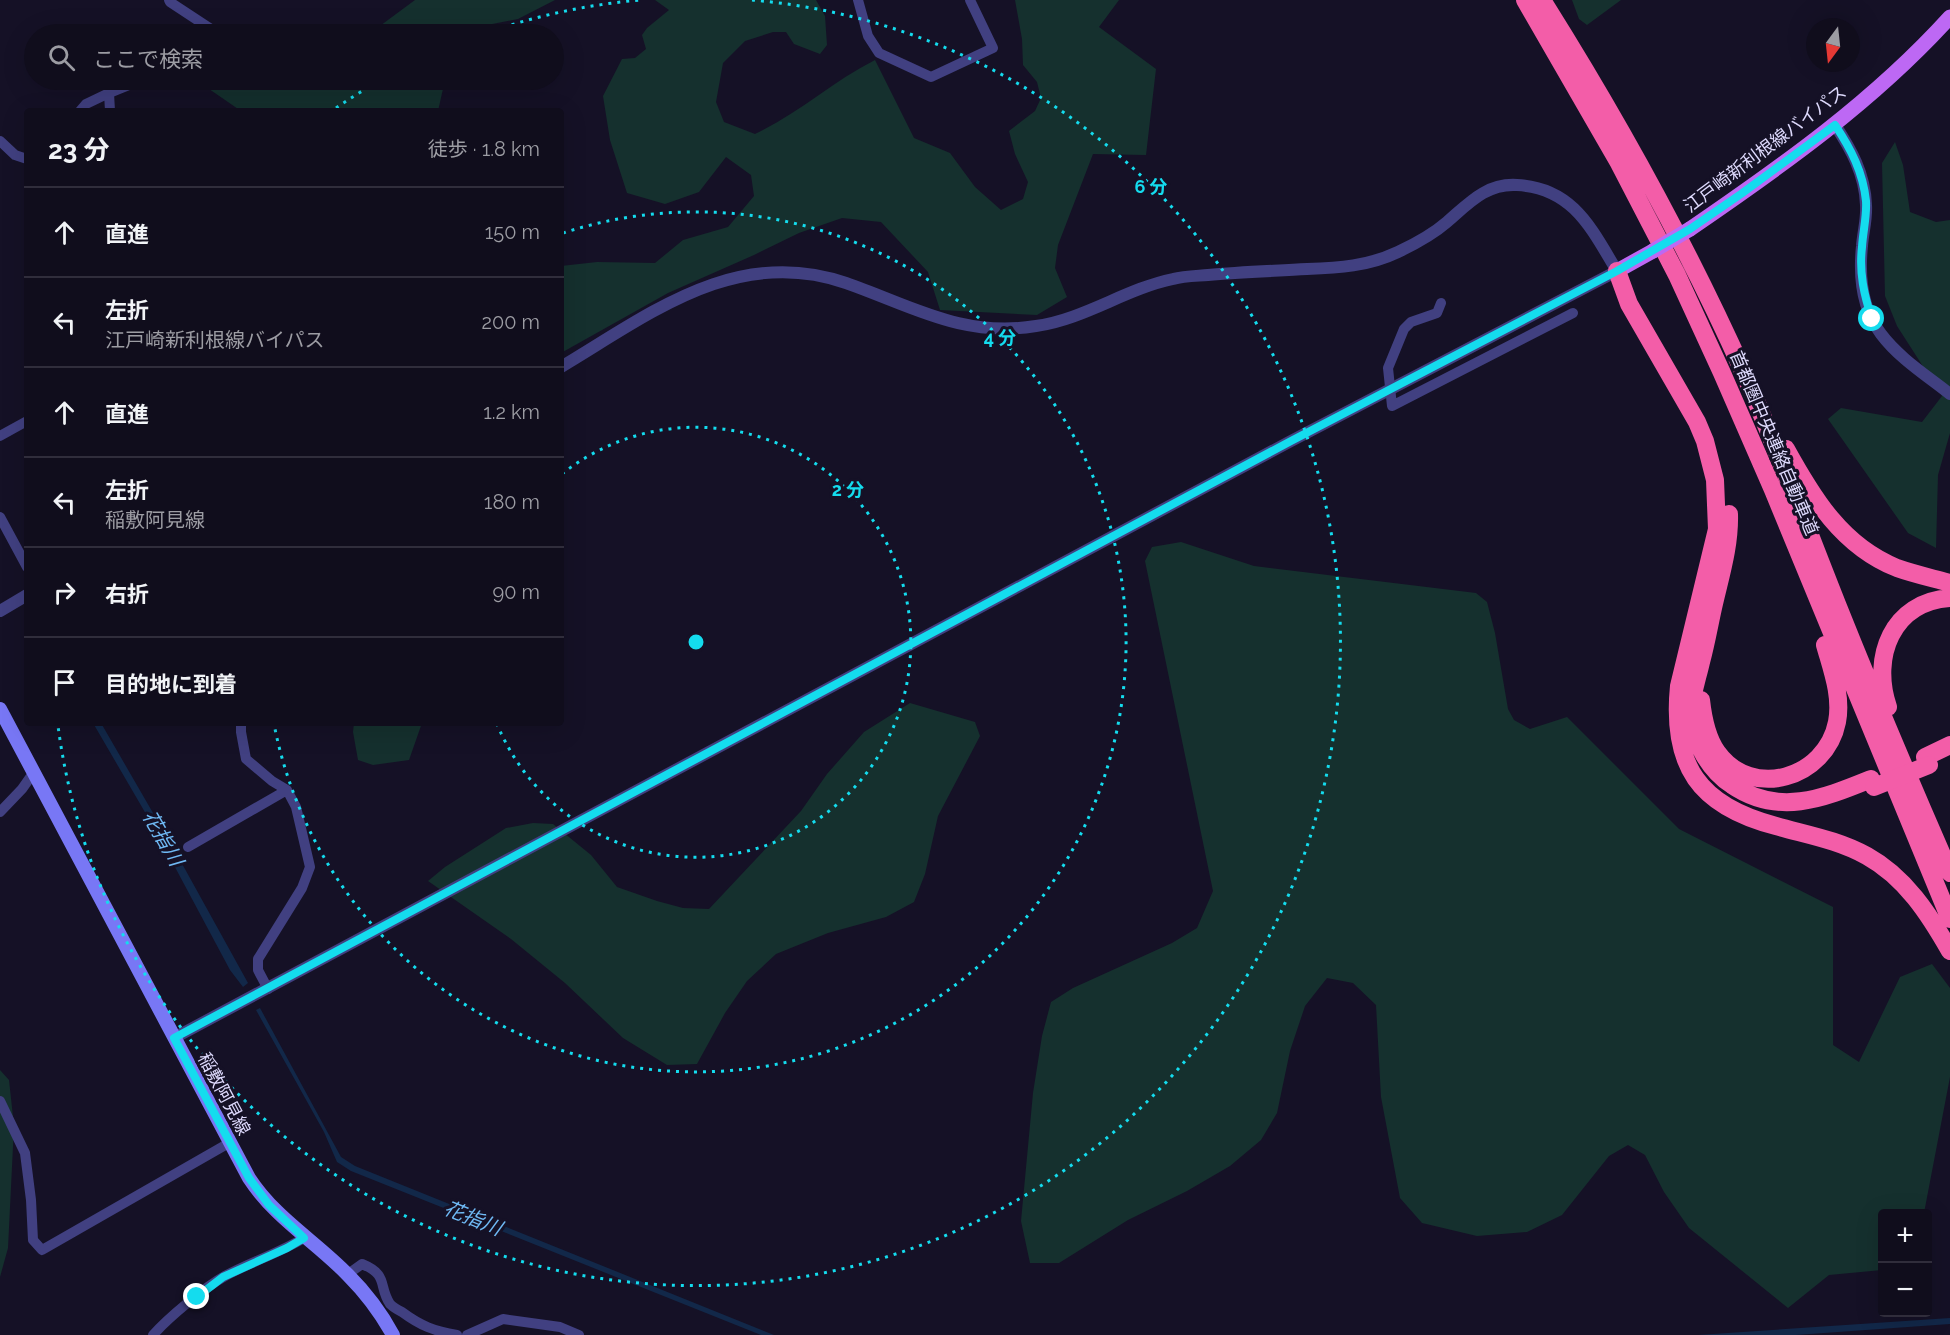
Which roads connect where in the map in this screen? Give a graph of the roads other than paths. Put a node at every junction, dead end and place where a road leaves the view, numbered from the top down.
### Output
1 (169, 0) edge
2 (858, 0) edge
3 (970, 0) edge
4 (1525, 0) edge
5 (1542, 0) edge
6 (1950, 17) edge
7 (203, 24) edge
8 (116, 90) edge
9 (109, 93) junction
10 (83, 108) edge
11 (110, 108) edge
12 (1835, 125) junction
13 (0, 141) edge
14 (24, 158) edge
15 (1617, 271) junction
16 (1441, 303) dead end
17 (1573, 313) dead end
18 (564, 365) edge
19 (1743, 372) junction
20 (1390, 390) junction
21 (1950, 394) edge
22 (24, 423) edge
23 (0, 436) edge
24 (0, 517) edge
25 (1798, 555) junction
26 (24, 561) edge
27 (1950, 583) edge
28 (24, 597) edge
29 (1950, 598) edge
30 (4, 609) edge
31 (1694, 657) junction
32 (0, 709) edge
33 (241, 726) edge
34 (1950, 745) edge
35 (1950, 757) edge
36 (1927, 761) junction
37 (34, 772) junction
38 (287, 790) junction
39 (1923, 811) junction
40 (0, 812) edge
41 (188, 847) dead end
42 (1950, 873) edge
43 (1950, 919) edge
44 (1950, 951) edge
45 (268, 989) junction
46 (174, 1038) junction
47 (0, 1101) edge
48 (230, 1143) junction
49 (304, 1238) junction
50 (348, 1274) junction
51 (153, 1335) edge
52 (393, 1335) edge
53 (457, 1335) edge
54 (467, 1335) edge
55 (579, 1335) edge

1 - 7 street
2 - 3 street
4 - 25 highway, 首都圏中央連絡自動車道
5 - 19 highway, 首都圏中央連絡自動車道
6 - 12 main road, 江戸崎新利根線バイパス
8 - 9 street
9 - 10 street
9 - 11 street
12 - 15 main road, 江戸崎新利根線バイパス, bridge
12 - 21 street
13 - 14 street
15 - 18 street
15 - 20 street
15 - 31 highway
16 - 20 street
17 - 20 street
19 - 27 highway
19 - 39 highway, 首都圏中央連絡自動車道
20 - 45 street
22 - 23 street
24 - 26 street
25 - 31 highway
25 - 43 highway, 首都圏中央連絡自動車道
28 - 30 street
29 - 39 highway
31 - 36 highway
31 - 44 highway
32 - 37 main road, 稲敷阿見線
33 - 38 street
34 - 36 highway
35 - 36 highway
37 - 40 street
37 - 46 main road, 稲敷阿見線
38 - 41 street
38 - 45 street
39 - 42 highway, 首都圏中央連絡自動車道
45 - 46 street
46 - 48 main road, 稲敷阿見線
47 - 48 street
48 - 49 main road, 稲敷阿見線
49 - 50 main road, 稲敷阿見線
49 - 51 street
50 - 52 main road, 稲敷阿見線
50 - 53 street
54 - 55 street

